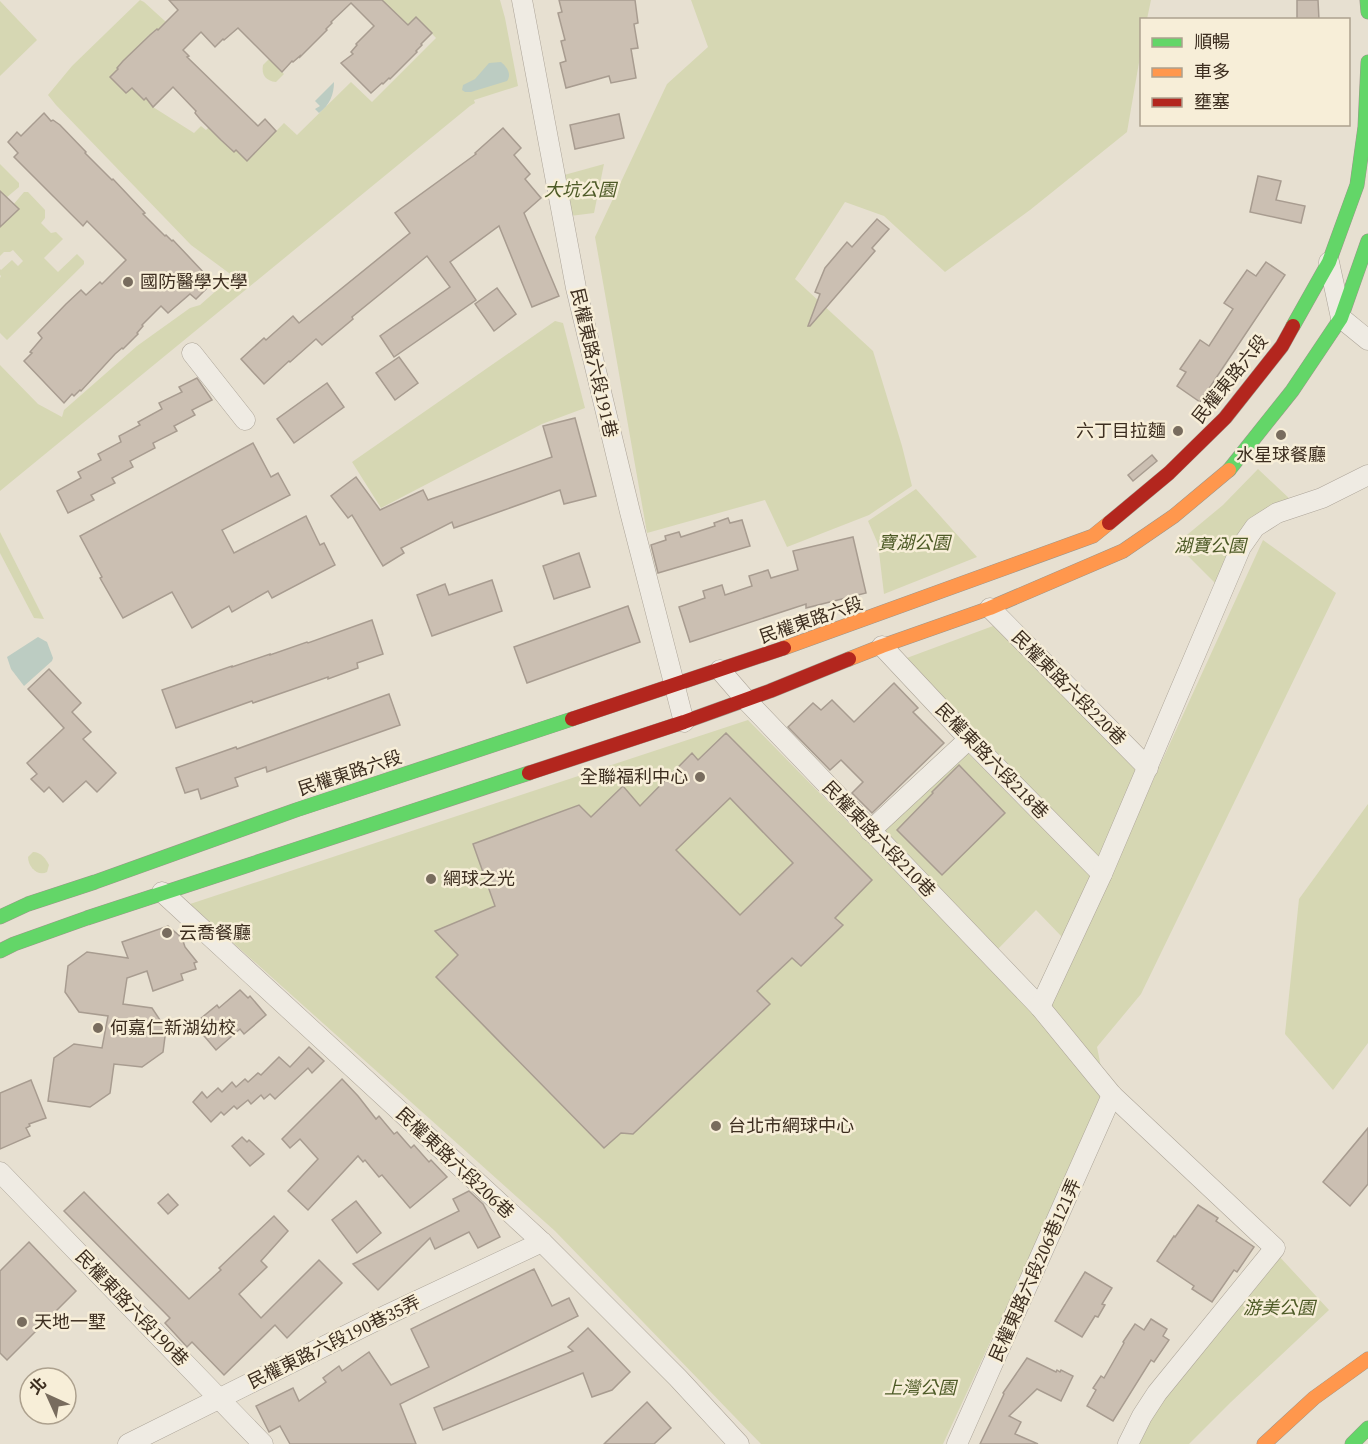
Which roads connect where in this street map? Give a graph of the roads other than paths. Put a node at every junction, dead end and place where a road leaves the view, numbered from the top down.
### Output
1 (522, 0) edge
2 (1367, 0) edge
3 (1368, 12) edge
4 (1368, 62) edge
5 (1368, 241) edge
6 (1329, 262) junction
7 (1341, 318) junction
8 (1368, 340) edge
9 (192, 353) dead end
10 (245, 420) dead end
11 (1368, 475) edge
12 (990, 608) junction
13 (882, 646) junction
14 (720, 670) junction
15 (674, 686) junction
16 (746, 700) junction
17 (684, 722) junction
18 (969, 739) junction
19 (1148, 768) junction
20 (870, 831) junction
21 (1102, 874) junction
22 (162, 892) junction
23 (0, 917) edge
24 (0, 951) edge
25 (1040, 1007) junction
26 (1112, 1095) junction
27 (0, 1172) edge
28 (542, 1242) junction
29 (1368, 1359) edge
30 (220, 1398) junction
31 (1368, 1428) edge
32 (128, 1444) edge
33 (263, 1444) edge
34 (739, 1444) edge
35 (957, 1444) edge
36 (1128, 1444) edge
37 (1264, 1444) edge
38 (1352, 1444) edge

1 - 15 street, 民權東路六段191巷
2 - 3 main road
4 - 6 main road, 民權東路六段
5 - 7 main road
6 - 7 street
6 - 14 main road, 民權東路六段
7 - 8 street
7 - 12 main road
9 - 10 street
11 - 19 street
12 - 13 main road
12 - 19 street, 民權東路六段220巷
13 - 16 main road
13 - 18 street, 民權東路六段218巷
14 - 15 main road, 民權東路六段
14 - 16 street, 民權東路六段210巷
15 - 17 street, 民權東路六段191巷
15 - 23 main road, 民權東路六段
16 - 17 main road
16 - 20 street, 民權東路六段210巷
17 - 22 main road
18 - 20 street
18 - 21 street, 民權東路六段218巷
19 - 21 street
20 - 25 street, 民權東路六段210巷
21 - 25 street
22 - 24 main road
22 - 28 street, 民權東路六段206巷
25 - 26 street, 民權東路六段210巷
26 - 35 street, 民權東路六段206巷121弄
26 - 36 street, 民權東路六段210巷
27 - 30 street, 民權東路六段190巷
28 - 30 street, 民權東路六段190巷35弄
28 - 34 street, 民權東路六段206巷
29 - 37 main road
30 - 32 street, 民權東路六段190巷35弄
30 - 33 street, 民權東路六段190巷
31 - 38 main road

